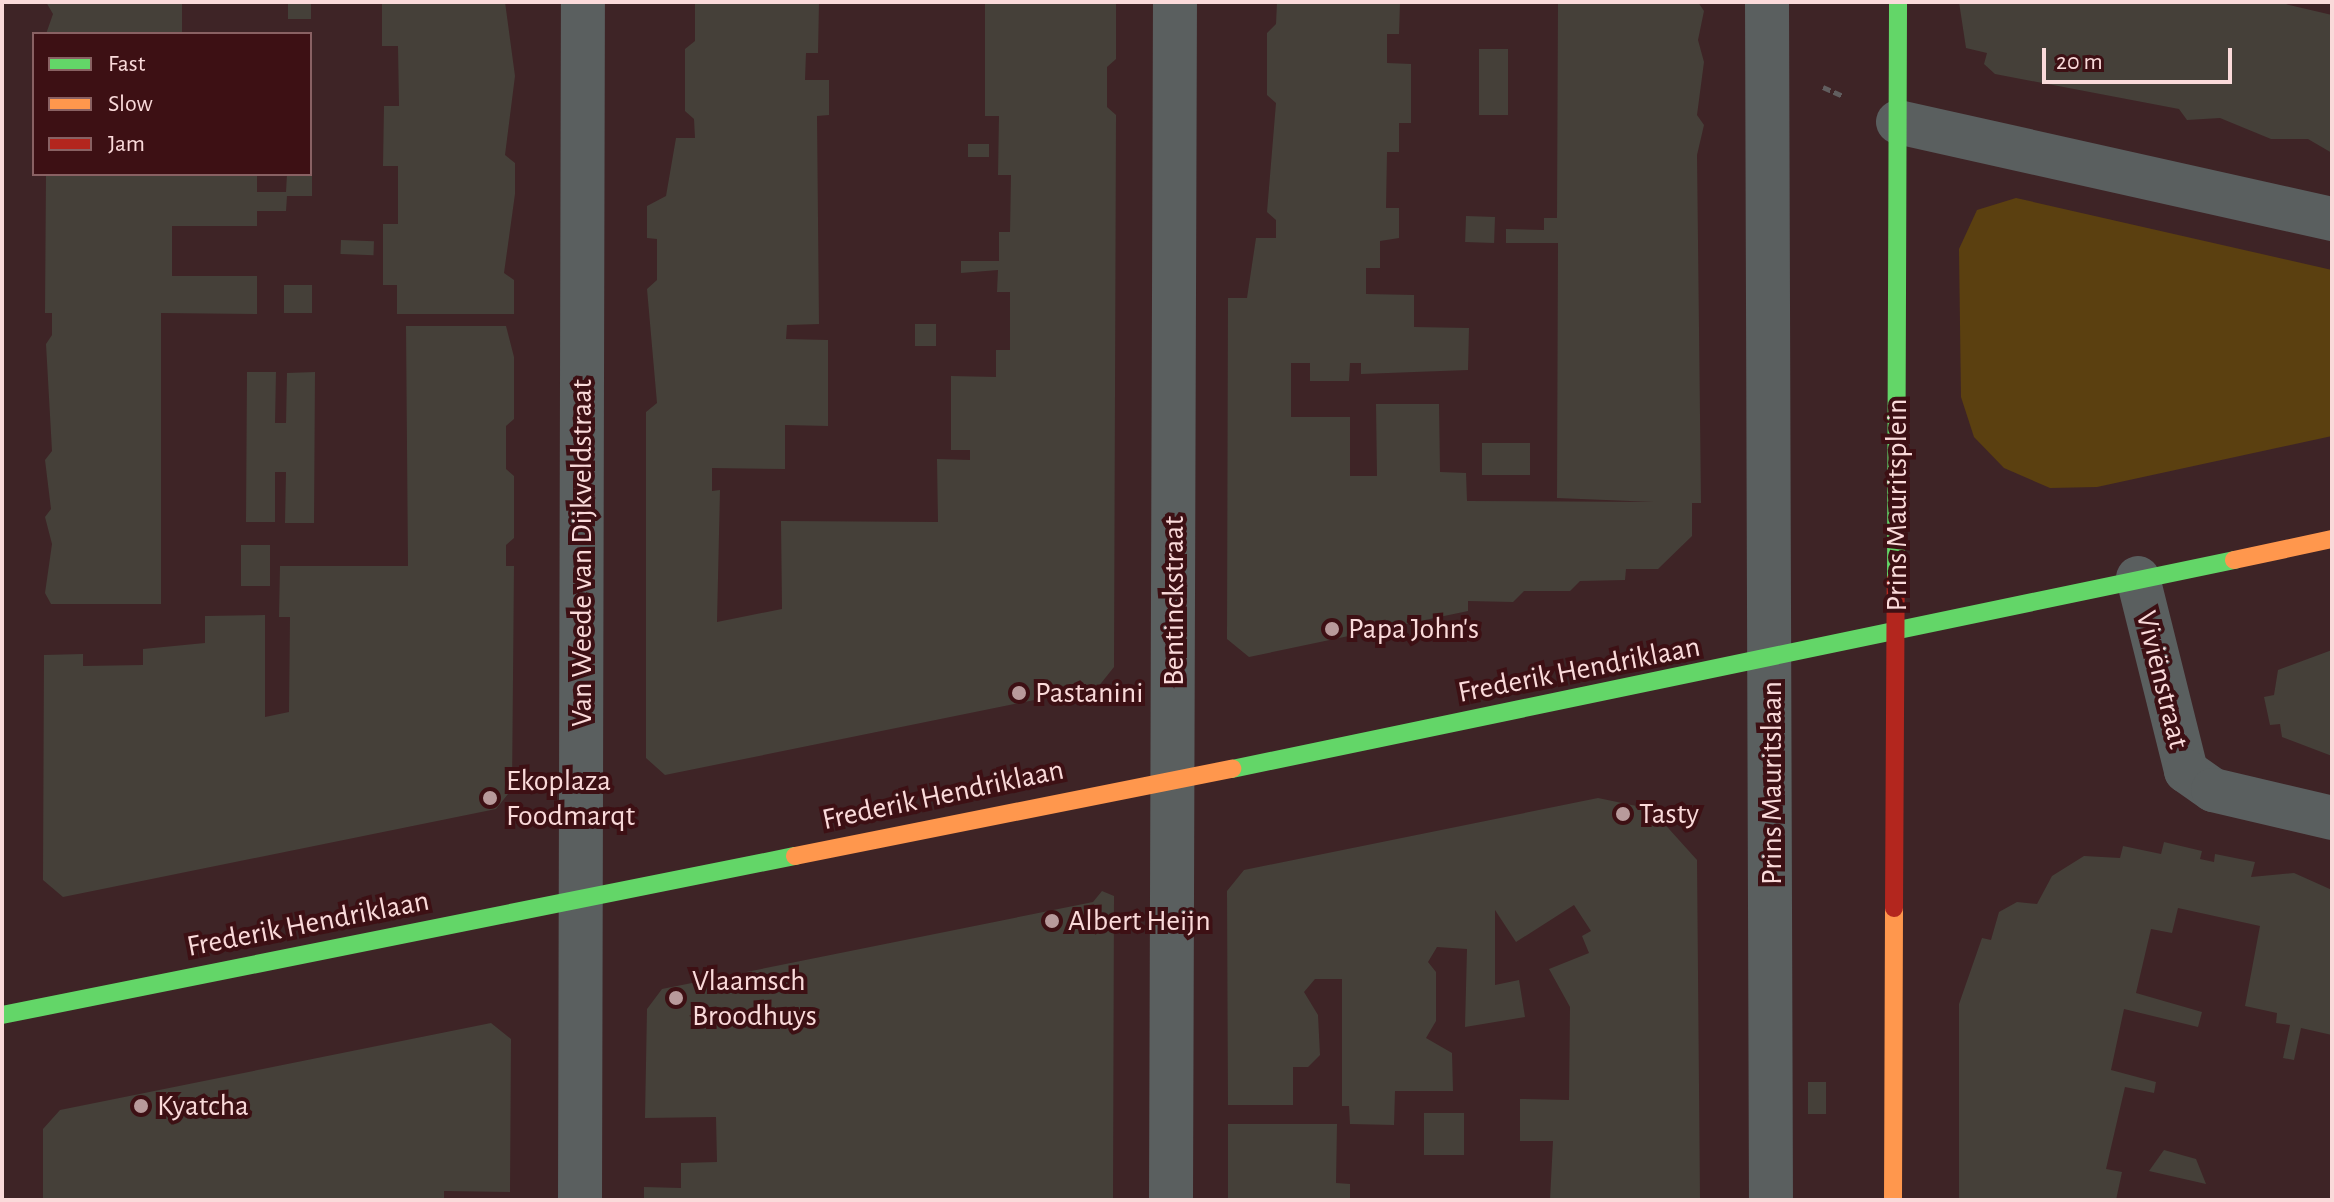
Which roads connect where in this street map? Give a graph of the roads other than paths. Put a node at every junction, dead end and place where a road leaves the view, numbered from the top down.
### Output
1 (583, 2) edge
2 (1175, 2) edge
3 (1767, 2) edge
4 (1898, 2) edge
5 (1898, 122) junction
6 (2332, 219) edge
7 (2332, 539) edge
8 (2138, 578) junction
9 (1896, 635) junction
10 (1772, 661) junction
11 (1174, 777) junction
12 (2332, 818) edge
13 (581, 898) junction
14 (2, 1015) edge
15 (580, 1200) edge
16 (1171, 1200) edge
17 (1771, 1200) edge
18 (1893, 1200) edge

1 - 13 street, Van Weede van Dijkveldstraat
2 - 11 street, Bentinckstraat
3 - 10 street, Prins Mauritslaan
4 - 5 street
5 - 6 street
5 - 9 street, Prins Mauritsplein
7 - 8 street, Prins Mauritsplein
8 - 9 street, Prins Mauritsplein
8 - 12 street, Viviënstraat
9 - 10 street, Frederik Hendriklaan
9 - 18 street
10 - 11 street, Frederik Hendriklaan
10 - 17 street, Prins Mauritslaan
11 - 13 street, Frederik Hendriklaan
11 - 16 street, Bentinckstraat
13 - 14 street, Frederik Hendriklaan
13 - 15 street, Van Weede van Dijkveldstraat

